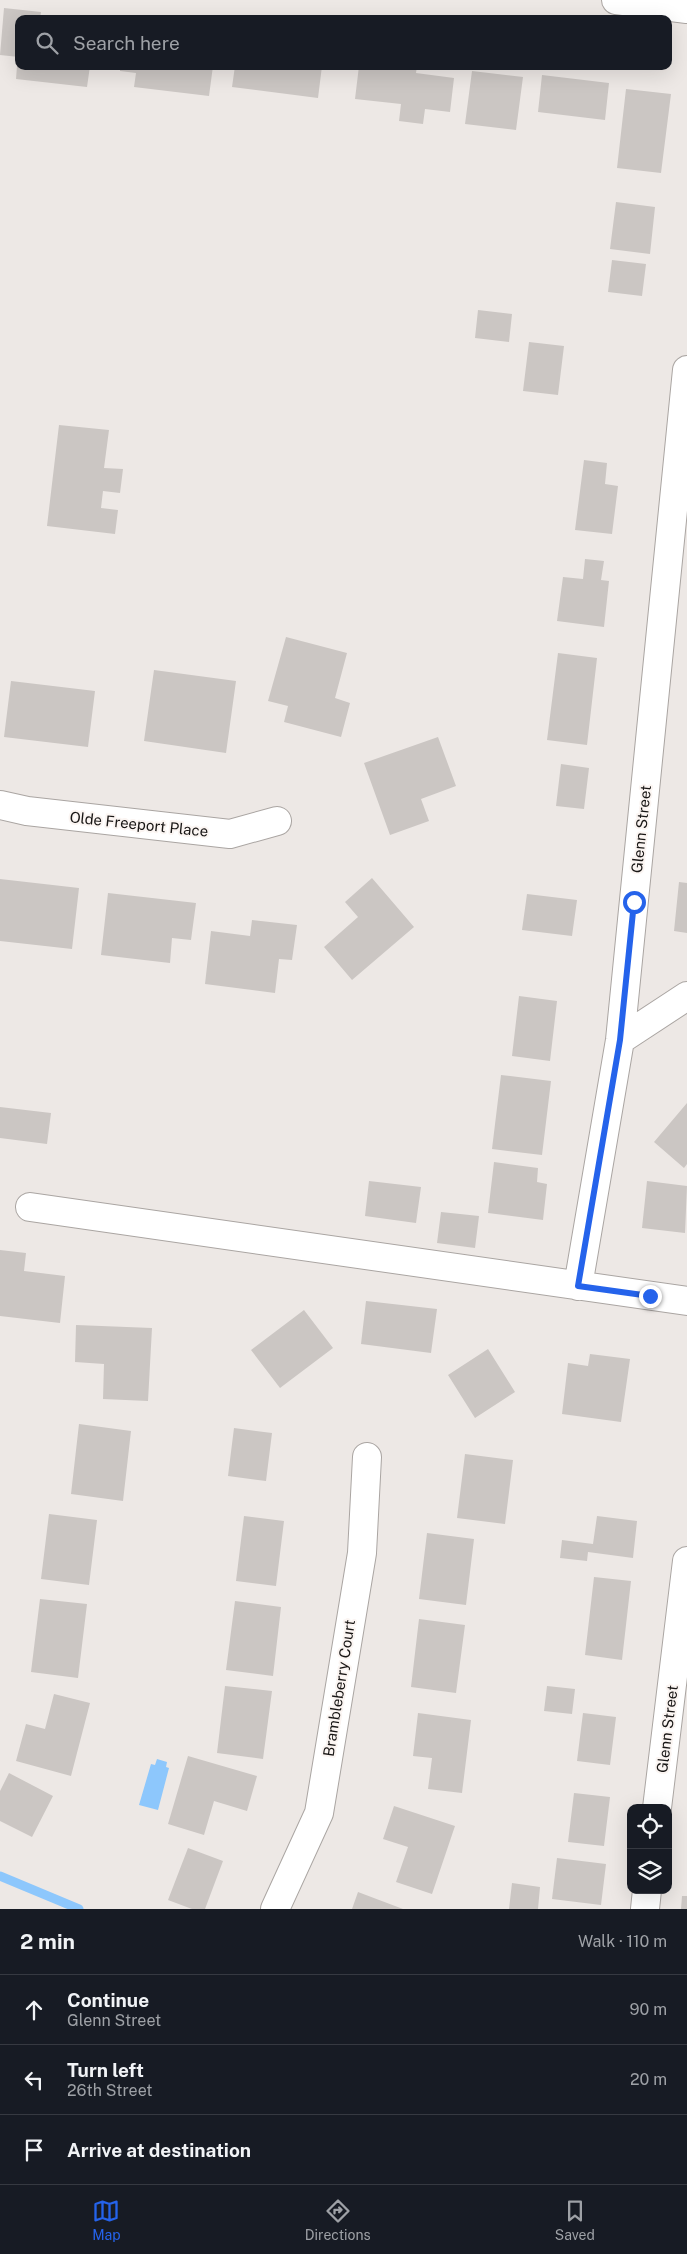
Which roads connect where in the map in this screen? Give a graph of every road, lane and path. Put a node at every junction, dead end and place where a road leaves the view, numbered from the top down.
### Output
1 (616, 0) edge
2 (687, 9) edge
3 (687, 370) edge
4 (0, 805) edge
5 (277, 822) dead end
6 (687, 996) edge
7 (620, 1040) junction
8 (30, 1207) dead end
9 (578, 1286) junction
10 (687, 1301) edge
11 (367, 1458) dead end
12 (687, 1561) edge
13 (657, 1804) edge
14 (647, 1894) edge
15 (275, 1909) edge
16 (645, 1909) edge

1 - 2 street
3 - 7 street, Glenn Street
4 - 5 street, Olde Freeport Place
6 - 7 street
7 - 9 street, Glenn Street
8 - 9 street
9 - 10 street
11 - 15 street, Brambleberry Court
12 - 13 street, Glenn Street
14 - 16 street

